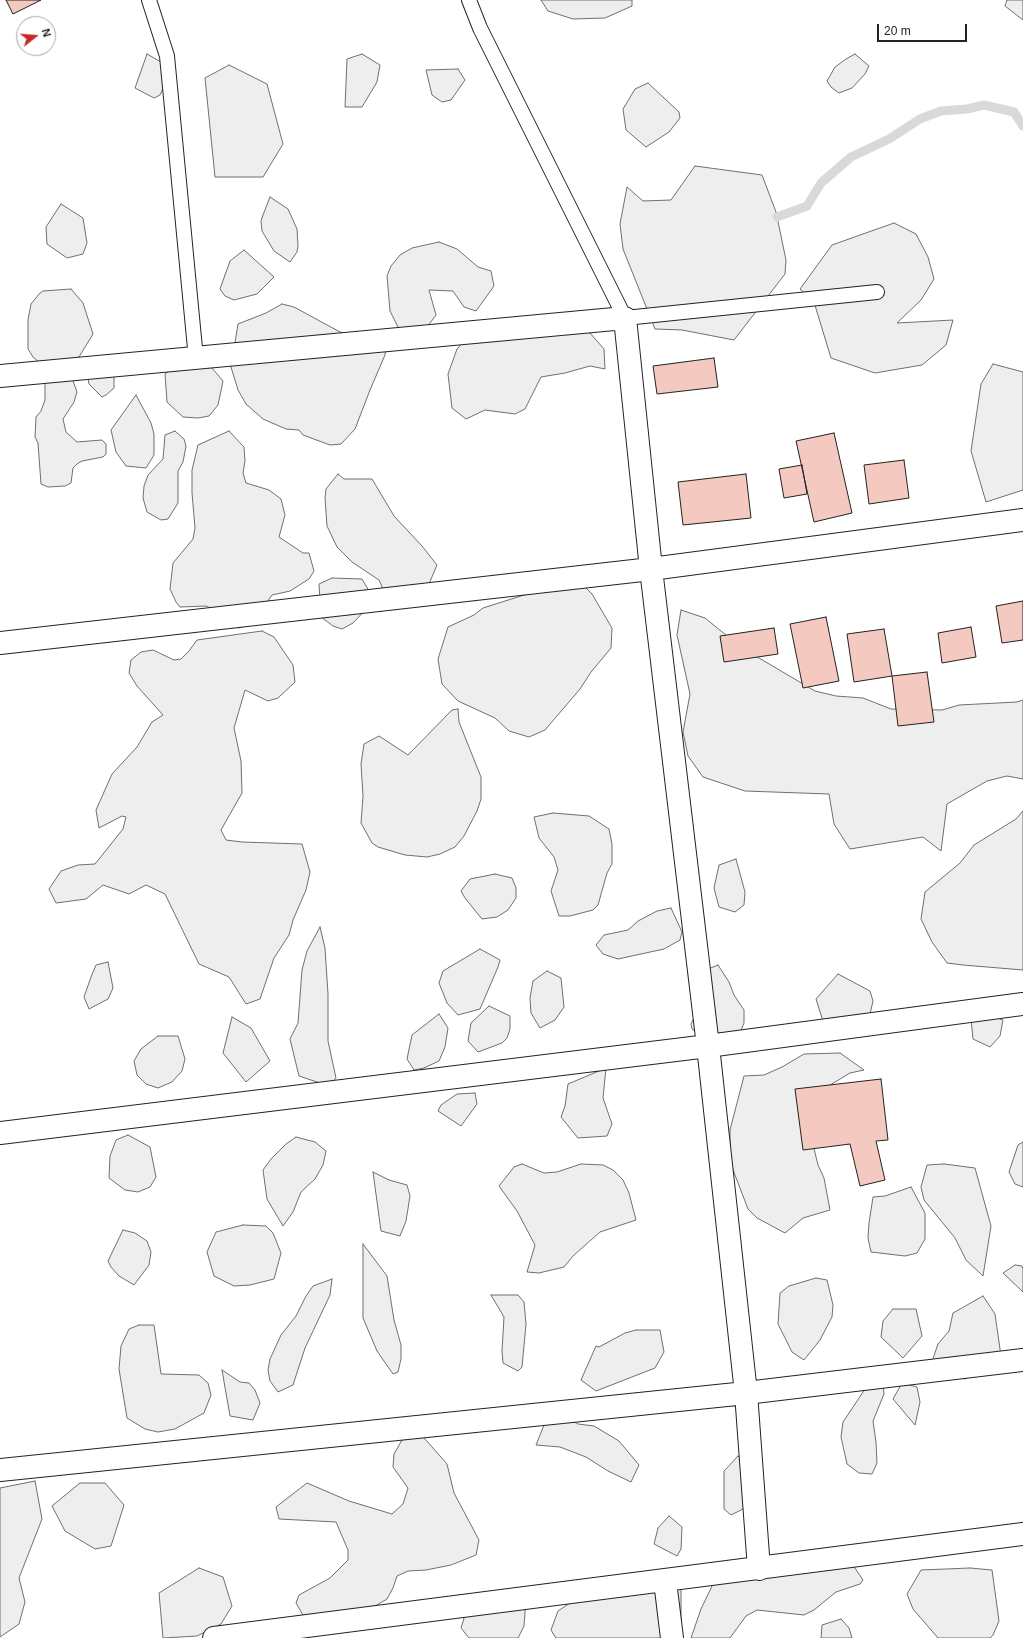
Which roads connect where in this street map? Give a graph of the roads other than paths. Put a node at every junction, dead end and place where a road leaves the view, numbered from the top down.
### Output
1 (149, 0) edge
2 (469, 0) edge
3 (877, 292) dead end
4 (625, 318) junction
5 (196, 359) junction
6 (0, 376) edge
7 (1023, 520) edge
8 (651, 569) junction
9 (0, 643) edge
10 (1023, 1004) edge
11 (708, 1046) junction
12 (0, 1133) edge
13 (1023, 1360) edge
14 (746, 1393) junction
15 (0, 1470) edge
16 (1023, 1534) edge
17 (759, 1569) junction
18 (665, 1581) junction
19 (214, 1638) edge
20 (672, 1638) edge

1 - 5 lane
2 - 4 lane
3 - 4 lane
4 - 5 street
4 - 8 street
5 - 6 street
7 - 8 street
8 - 9 street
8 - 11 street
10 - 11 street
11 - 12 street
11 - 14 street
13 - 14 street
14 - 15 street
14 - 17 street
16 - 17 street
17 - 18 street
18 - 19 street
18 - 20 street

